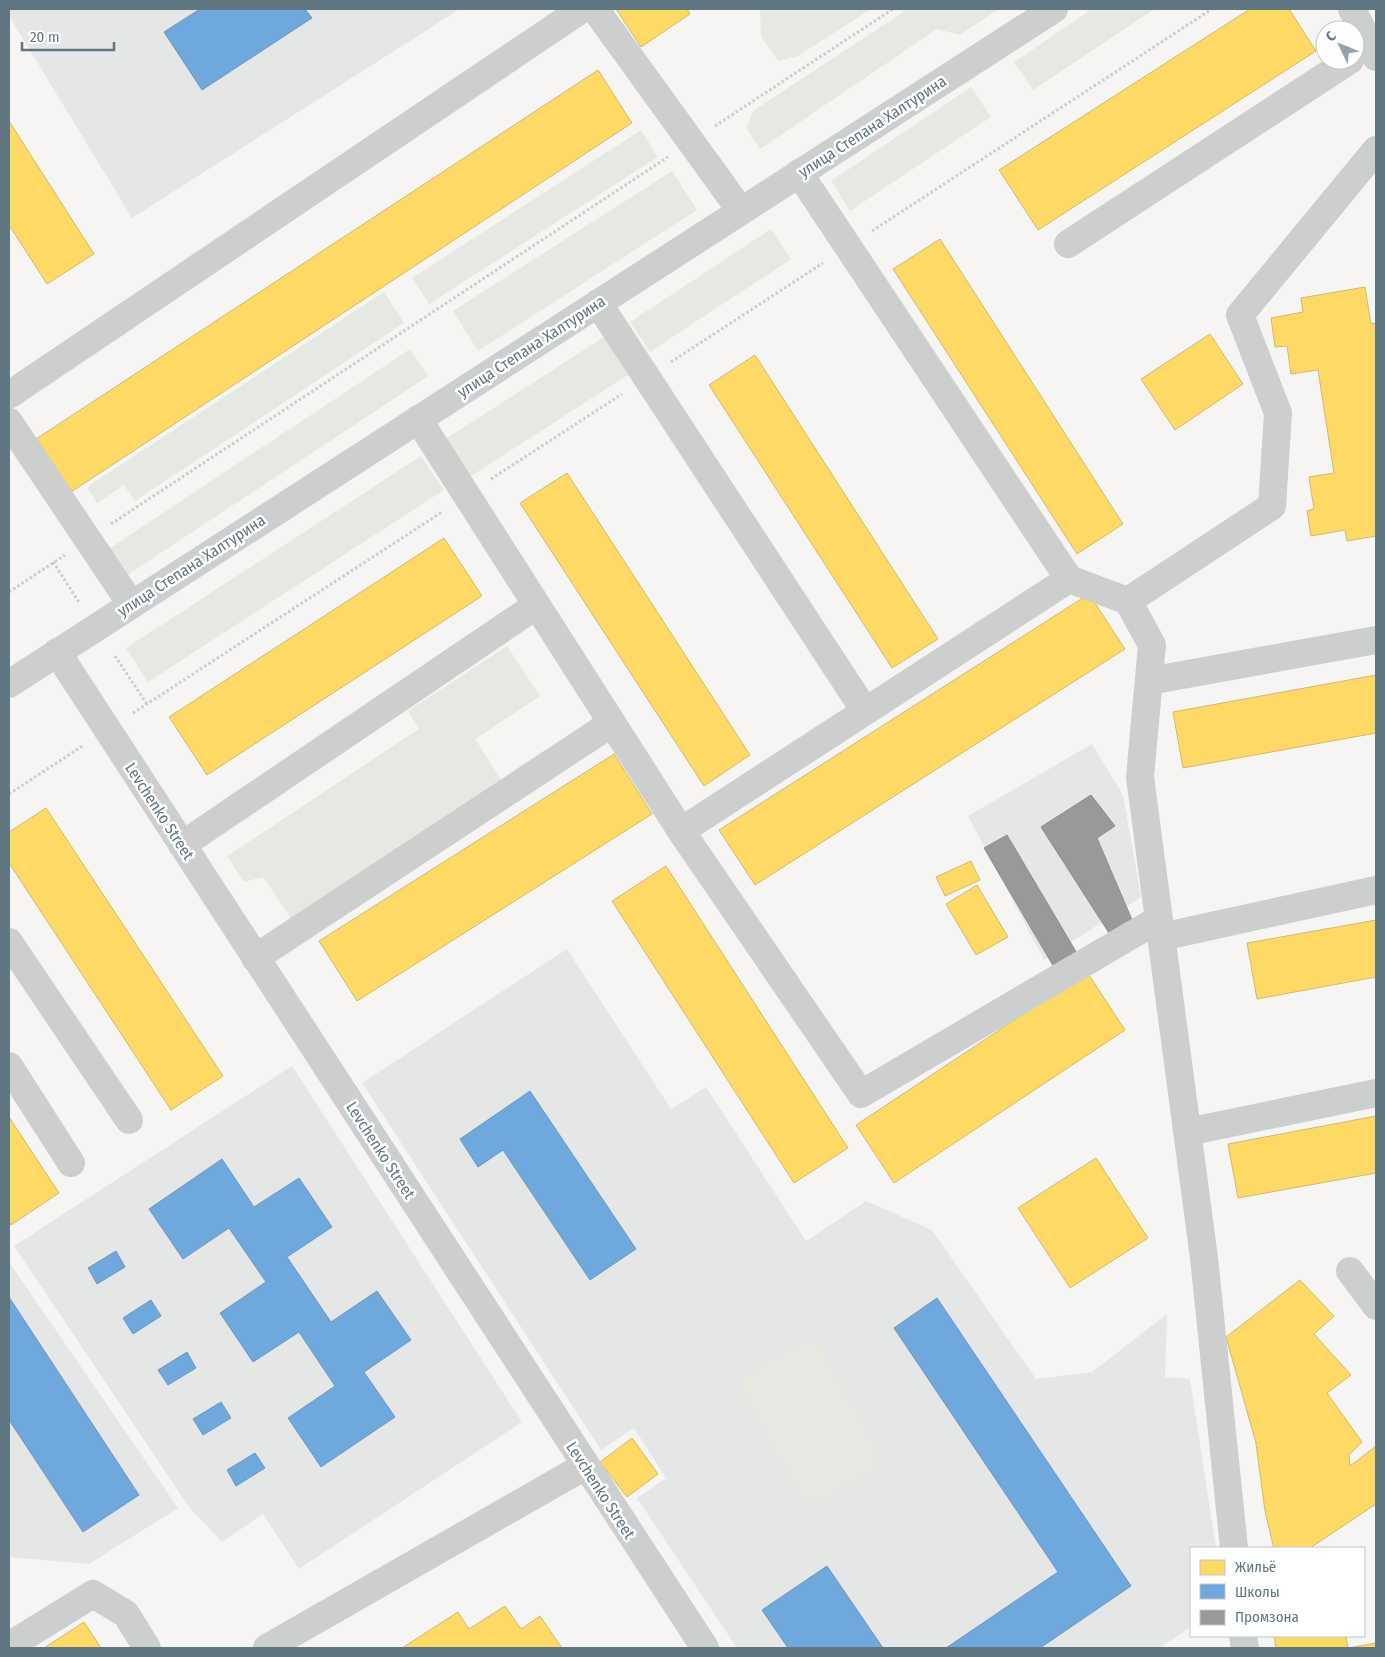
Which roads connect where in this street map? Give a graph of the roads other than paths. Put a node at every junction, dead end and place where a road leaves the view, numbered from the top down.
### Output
1 (582, 9) edge
2 (595, 9) edge
3 (1054, 9) edge
4 (1352, 9) edge
5 (1366, 53) edge
6 (1376, 150) edge
7 (799, 173) junction
8 (741, 211) junction
9 (1068, 244) dead end
10 (598, 303) junction
11 (9, 394) edge
12 (418, 419) junction
13 (9, 422) edge
14 (1069, 579) junction
15 (1128, 601) junction
16 (131, 604) junction
17 (537, 605) junction
18 (1376, 640) edge
19 (56, 652) junction
20 (1149, 681) junction
21 (9, 684) edge
22 (865, 711) junction
23 (612, 723) junction
24 (681, 830) junction
25 (182, 845) junction
26 (1376, 890) edge
27 (1160, 928) junction
28 (9, 942) edge
29 (255, 958) junction
30 (9, 1066) edge
31 (1376, 1093) edge
32 (129, 1120) dead end
33 (1187, 1132) junction
34 (71, 1163) dead end
35 (1350, 1271) dead end
36 (1376, 1306) edge
37 (585, 1466) junction
38 (1234, 1547) edge
39 (9, 1646) edge
40 (147, 1648) edge
41 (267, 1648) edge
42 (706, 1648) edge

1 - 11 street
2 - 8 street
3 - 7 street, улица Степана Халтурина
4 - 5 street
5 - 9 street
6 - 15 street
7 - 8 street, улица Степана Халтурина
7 - 14 street
8 - 10 street, улица Степана Халтурина
10 - 12 street, улица Степана Халтурина
10 - 22 street
12 - 16 street, улица Степана Халтурина
12 - 17 street
13 - 16 street
14 - 15 street
14 - 22 street
15 - 20 street
16 - 19 street, улица Степана Халтурина
17 - 23 street
17 - 25 street
18 - 20 street
19 - 21 street, улица Степана Халтурина
19 - 25 street, Levchenko Street
20 - 27 street
22 - 24 street
23 - 24 street
23 - 29 street
24 - 27 street
25 - 29 street, Levchenko Street
26 - 27 street
27 - 33 street
28 - 32 street
29 - 37 street, Levchenko Street
30 - 34 street
31 - 33 street
33 - 38 street
35 - 36 street
37 - 41 street
37 - 42 street, Levchenko Street
39 - 40 street

